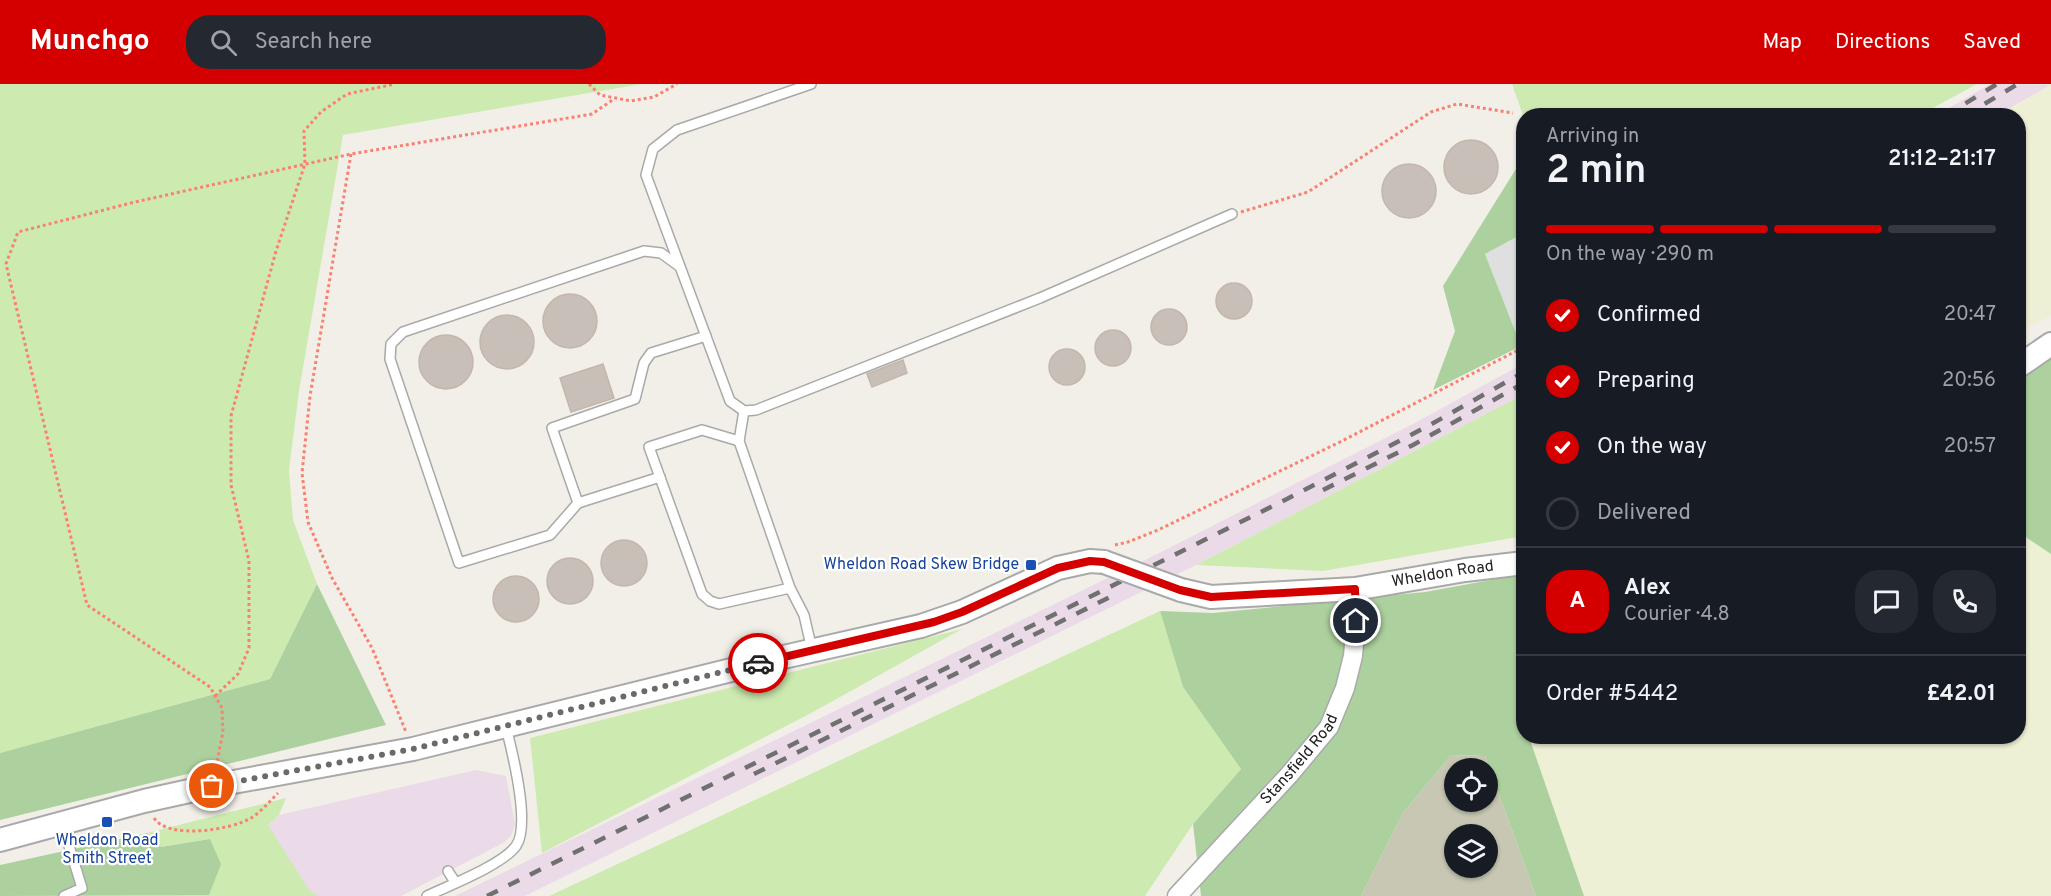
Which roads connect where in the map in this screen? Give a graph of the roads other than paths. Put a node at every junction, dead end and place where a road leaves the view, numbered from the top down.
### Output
1 (811, 84) edge
2 (1232, 214) road end
3 (679, 266) junction
4 (706, 336) junction
5 (2051, 344) edge
6 (2026, 361) edge
7 (744, 411) junction
8 (739, 441) junction
9 (660, 477) junction
10 (579, 503) junction
11 (1516, 564) edge
12 (790, 588) junction
13 (1355, 589) junction
14 (812, 650) junction
15 (506, 727) junction
16 (62, 824) junction
17 (0, 840) edge
18 (448, 871) dead end
19 (455, 882) junction
20 (64, 896) edge
21 (427, 896) edge
22 (1177, 896) edge

1 - 3 lane
2 - 7 lane
3 - 4 lane
3 - 10 lane
4 - 7 lane
4 - 10 lane
5 - 6 street
7 - 8 lane
8 - 9 lane
8 - 12 lane
9 - 10 lane
9 - 12 lane
11 - 13 street, Wheldon Road
12 - 14 lane
13 - 14 street, Wheldon Road, bridge
13 - 22 street, Stansfield Road
14 - 15 street, Wheldon Road
15 - 16 street, Wheldon Road
15 - 19 lane
16 - 17 street, Wheldon Road
16 - 20 lane
18 - 19 lane
19 - 21 lane

